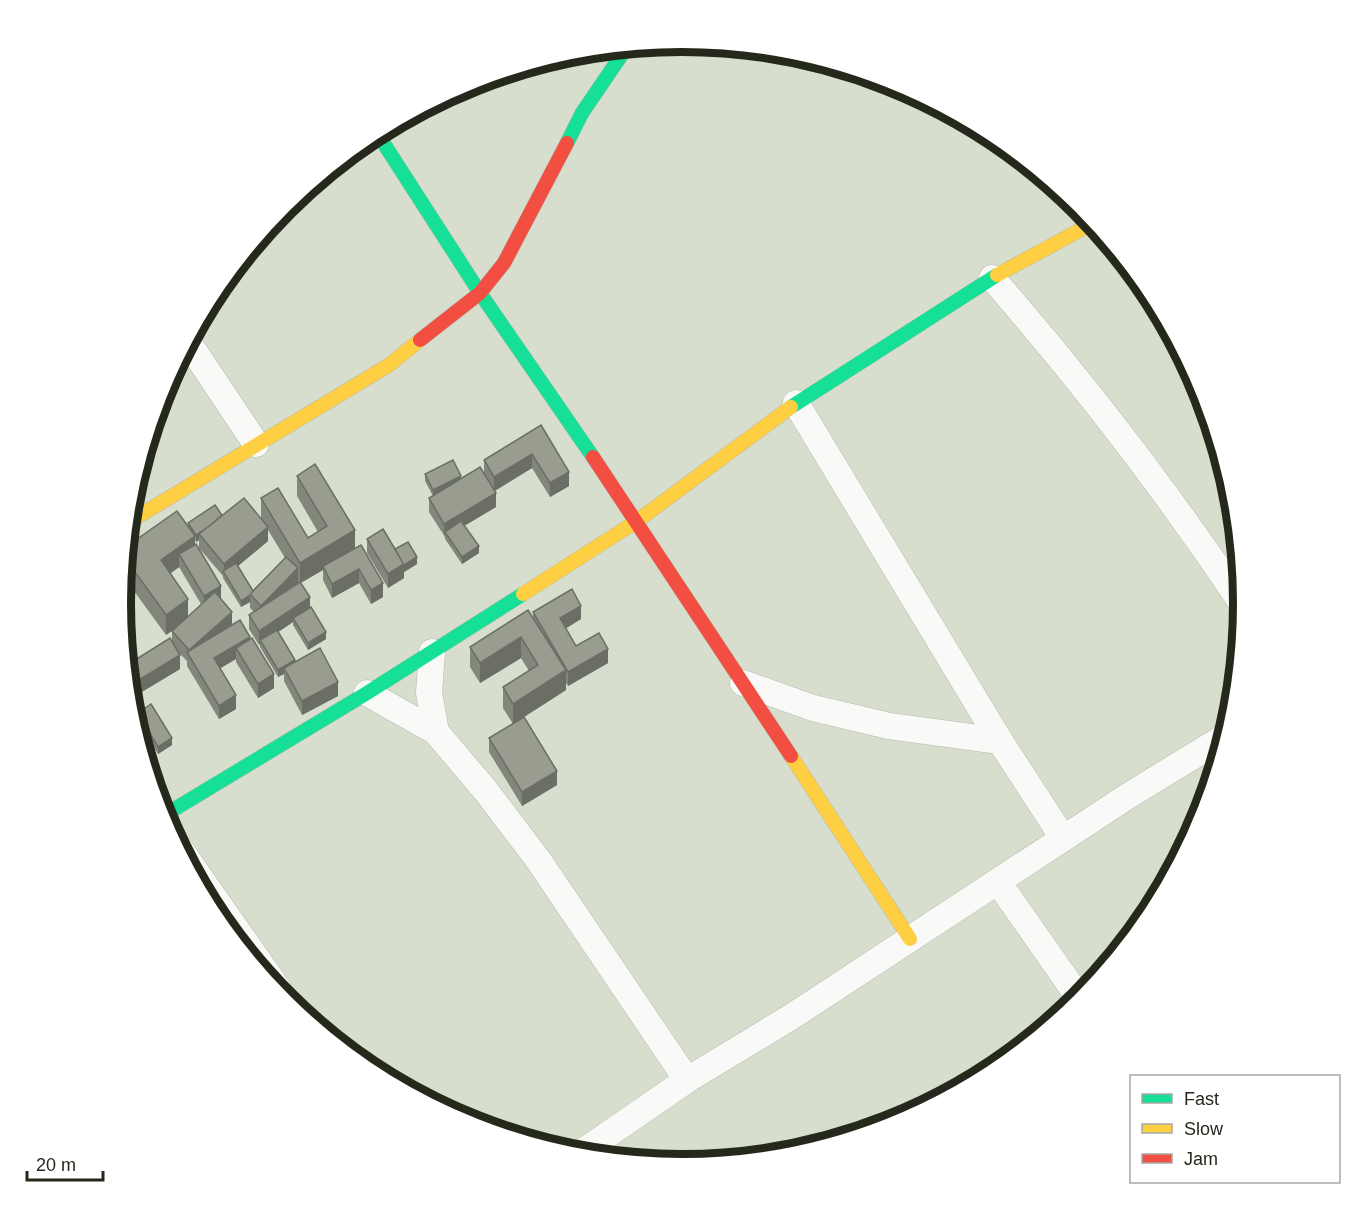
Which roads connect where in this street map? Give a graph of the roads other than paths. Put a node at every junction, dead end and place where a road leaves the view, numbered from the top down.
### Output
1 (621, 56) edge
2 (382, 141) edge
3 (1084, 227) edge
4 (992, 278) junction
5 (480, 293) junction
6 (193, 350) edge
7 (796, 403) junction
8 (256, 444) junction
9 (139, 516) edge
10 (637, 521) junction
11 (1233, 589) edge
12 (432, 652) junction
13 (743, 683) junction
14 (367, 693) junction
15 (436, 732) junction
16 (1000, 741) junction
17 (1215, 743) edge
18 (172, 811) edge
19 (1063, 838) junction
20 (998, 882) junction
21 (910, 939) junction
22 (1074, 991) edge
23 (687, 1080) junction
24 (590, 1147) edge

1 - 5 street
2 - 5 street
3 - 4 street
4 - 7 street
4 - 11 street
5 - 8 street
5 - 10 street
6 - 8 street
7 - 10 street
7 - 16 street
8 - 9 street
10 - 12 street
10 - 13 street
12 - 14 street
12 - 15 street
13 - 16 street
13 - 21 street
14 - 15 street
14 - 18 street
15 - 23 street
16 - 19 street
17 - 19 street
19 - 20 street
20 - 21 street
20 - 22 street
21 - 23 street
23 - 24 street

